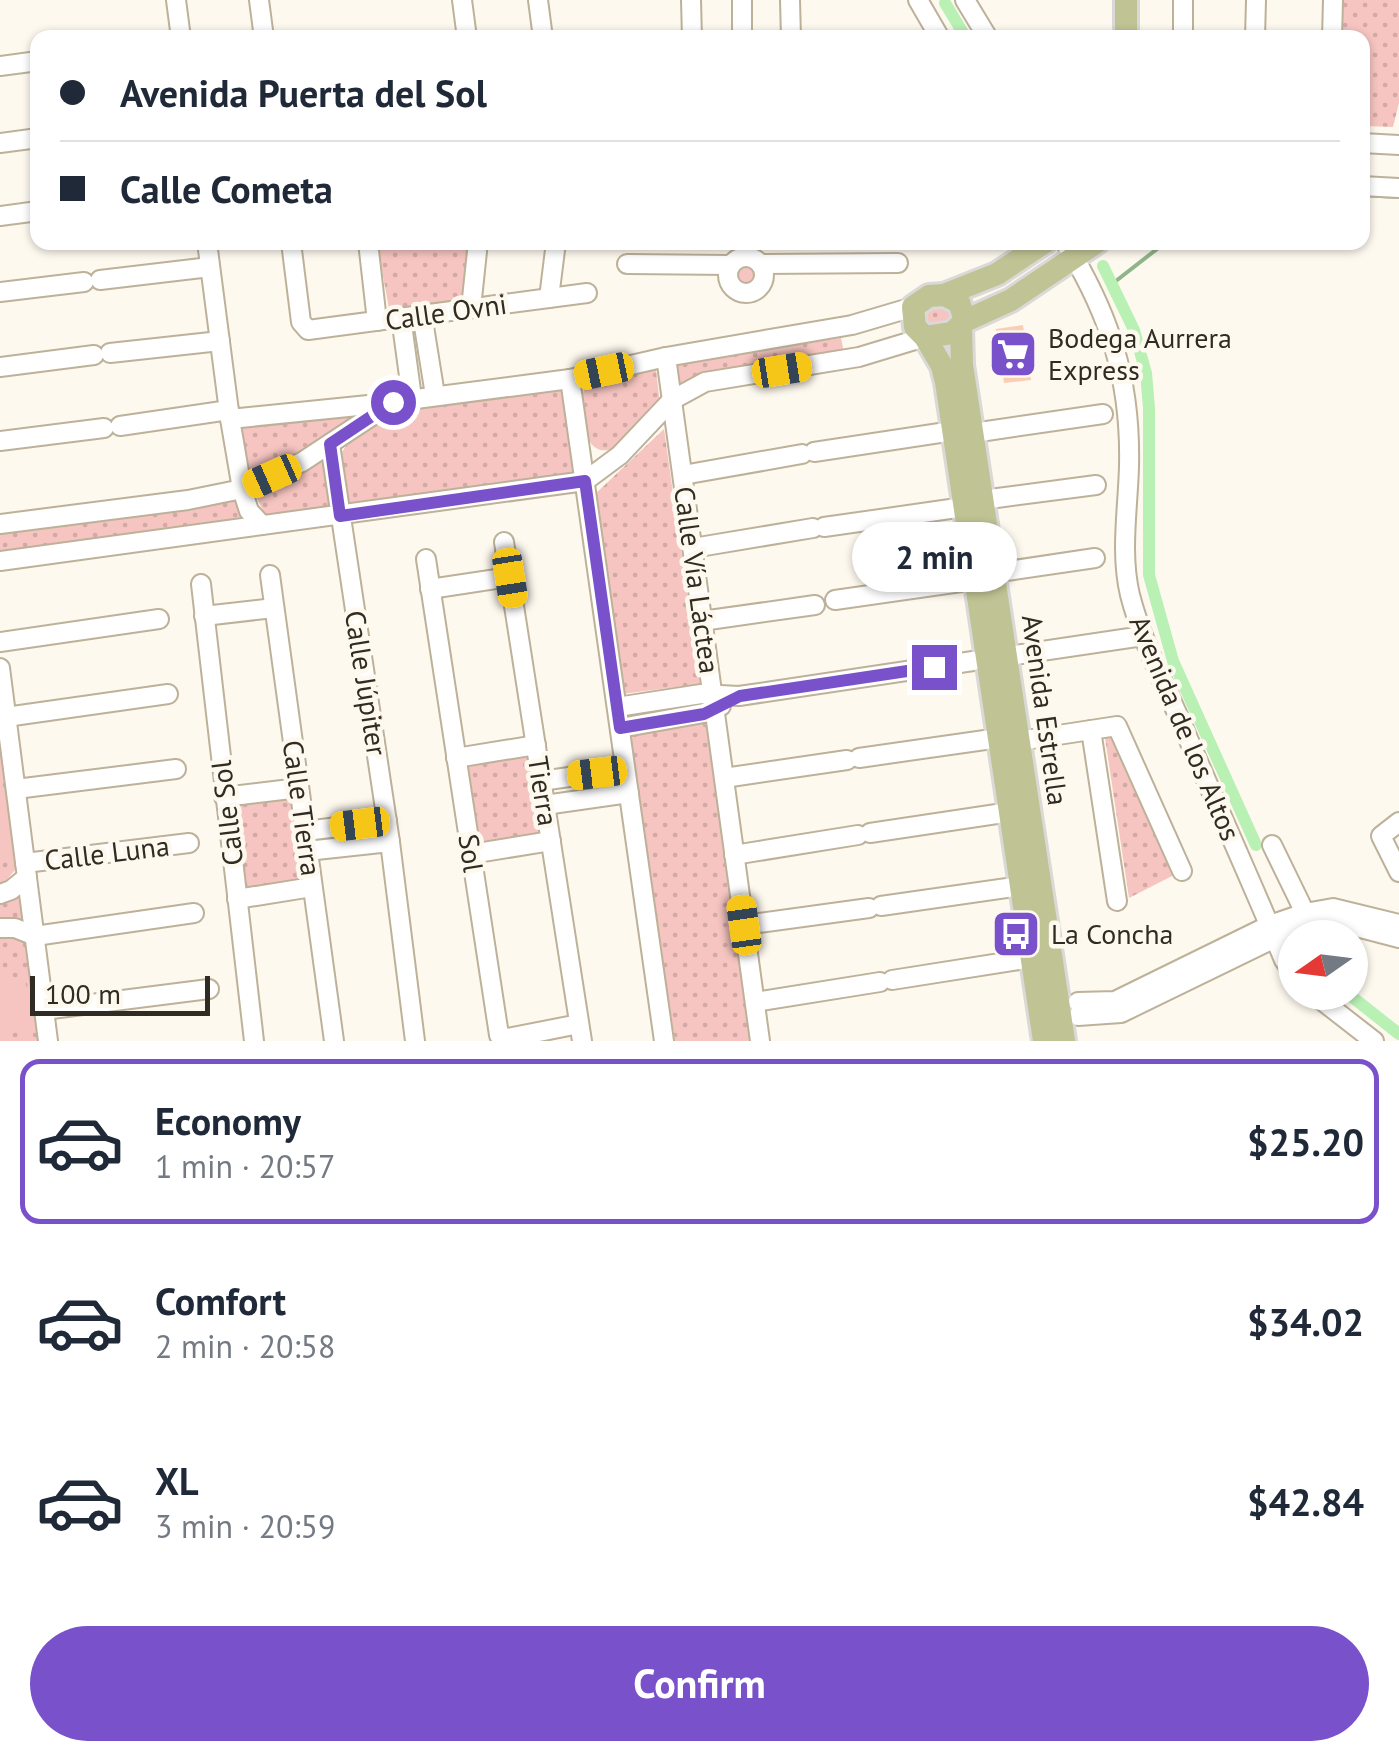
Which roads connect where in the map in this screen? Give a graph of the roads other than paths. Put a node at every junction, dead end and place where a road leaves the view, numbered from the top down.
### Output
1 (176, 0) edge
2 (259, 0) edge
3 (462, 0) edge
4 (538, 0) edge
5 (692, 0) edge
6 (742, 0) edge
7 (790, 0) edge
8 (918, 0) edge
9 (965, 0) edge
10 (1126, 0) edge
11 (1182, 0) edge
12 (1256, 0) edge
13 (1334, 0) edge
14 (180, 30) edge
15 (263, 30) edge
16 (466, 30) edge
17 (542, 30) edge
18 (692, 30) edge
19 (742, 30) edge
20 (790, 30) edge
21 (935, 30) edge
22 (983, 30) edge
23 (1126, 30) edge
24 (1183, 30) edge
25 (1256, 30) edge
26 (1332, 30) edge
27 (30, 63) edge
28 (0, 66) edge
29 (30, 139) edge
30 (0, 143) edge
31 (1370, 143) edge
32 (1399, 145) edge
33 (1370, 186) edge
34 (1399, 188) edge
35 (30, 212) edge
36 (0, 216) edge
37 (208, 250) edge
38 (292, 250) edge
39 (369, 250) edge
40 (477, 250) edge
41 (555, 250) edge
42 (1033, 250) edge
43 (1070, 251) edge
44 (745, 257) edge
45 (898, 262) dead end
46 (628, 264) dead end
47 (210, 266) junction
48 (0, 292) edge
49 (588, 293) dead end
50 (944, 295) junction
51 (549, 298) junction
52 (912, 307) junction
53 (472, 308) junction
54 (422, 314) junction
55 (400, 317) junction
56 (377, 320) junction
57 (963, 325) junction
58 (925, 338) junction
59 (220, 340) junction
60 (666, 357) junction
61 (0, 367) edge
62 (570, 378) junction
63 (436, 395) junction
64 (403, 400) junction
65 (672, 400) junction
66 (1103, 414) dead end
67 (229, 415) junction
68 (963, 432) junction
69 (0, 441) edge
70 (330, 444) junction
71 (580, 448) junction
72 (620, 455) junction
73 (683, 475) junction
74 (585, 481) junction
75 (1096, 485) dead end
76 (242, 489) junction
77 (973, 504) junction
78 (340, 516) junction
79 (0, 524) edge
80 (262, 525) junction
81 (504, 542) dead end
82 (692, 548) junction
83 (1095, 558) dead end
84 (426, 559) dead end
85 (0, 561) edge
86 (270, 575) dead end
87 (985, 577) junction
88 (510, 578) junction
89 (201, 584) dead end
90 (430, 589) junction
91 (835, 600) dead end
92 (814, 605) dead end
93 (274, 608) junction
94 (204, 616) junction
95 (159, 619) dead end
96 (702, 621) junction
97 (1143, 636) junction
98 (0, 642) edge
99 (989, 659) junction
100 (0, 668) edge
101 (168, 694) dead end
102 (713, 702) junction
103 (617, 707) junction
104 (6, 716) junction
105 (620, 728) junction
106 (1090, 730) junction
107 (1009, 740) junction
108 (536, 744) junction
109 (456, 758) junction
110 (176, 769) dead end
111 (626, 770) junction
112 (724, 778) junction
113 (541, 780) junction
114 (299, 788) junction
115 (16, 789) junction
116 (629, 792) junction
117 (224, 797) junction
118 (545, 805) junction
119 (1010, 812) junction
120 (387, 820) junction
121 (1399, 822) edge
122 (304, 831) junction
123 (551, 841) junction
124 (390, 842) junction
125 (189, 843) dead end
126 (1272, 845) dead end
127 (308, 850) junction
128 (471, 854) junction
129 (734, 855) junction
130 (26, 870) junction
131 (1182, 871) dead end
132 (1399, 872) edge
133 (1021, 886) junction
134 (312, 887) junction
135 (0, 894) edge
136 (237, 898) junction
137 (1117, 901) dead end
138 (194, 913) dead end
139 (1308, 918) junction
140 (1399, 924) edge
141 (744, 925) junction
142 (0, 928) edge
143 (1273, 932) junction
144 (35, 936) junction
145 (1399, 938) edge
146 (1278, 942) edge
147 (1032, 958) junction
148 (210, 988) dead end
149 (1046, 989) junction
150 (754, 1002) junction
151 (1078, 1009) junction
152 (44, 1010) junction
153 (1335, 1010) edge
154 (580, 1032) edge
155 (1054, 1039) edge
156 (48, 1041) edge
157 (254, 1041) edge
158 (334, 1041) edge
159 (416, 1041) edge
160 (664, 1041) edge
161 (760, 1041) edge
162 (1374, 1041) edge

1 - 14 street
2 - 15 street
3 - 16 street
4 - 17 street
5 - 18 street
6 - 19 street
7 - 20 street
8 - 21 street
9 - 22 street
10 - 23 main road
11 - 24 street
12 - 25 street
13 - 26 street
27 - 28 street
29 - 30 street
31 - 32 street
33 - 34 street
35 - 36 street
37 - 47 street
38 - 56 street, Calle Ovni
39 - 56 street
40 - 53 street
41 - 51 street
42 - 50 main road
43 - 57 main road
43 - 97 street, Avenida de los Altos
44 - 45 street
44 - 46 street
47 - 48 street
47 - 59 street
49 - 51 street, Calle Ovni
50 - 52 main road
50 - 57 main road
51 - 53 street, Calle Ovni
52 - 58 main road
52 - 60 street
53 - 54 street, Calle Ovni
54 - 55 street, Calle Ovni
54 - 63 street
55 - 56 street, Calle Ovni
55 - 64 street
57 - 58 main road
57 - 68 main road, Avenida Estrella
58 - 65 street
58 - 68 main road, Avenida Estrella
59 - 61 street
59 - 67 street
60 - 62 street
60 - 65 street, Calle Vía Láctea
62 - 63 street
62 - 71 street
63 - 64 street
64 - 67 street
64 - 70 street
65 - 72 street
65 - 73 street, Calle Vía Láctea
66 - 68 street
67 - 69 street
67 - 76 street
68 - 73 street
68 - 77 main road, Avenida Estrella
70 - 76 street
70 - 78 street, Calle Júpiter
71 - 72 street
71 - 74 street
72 - 74 street
73 - 82 street, Calle Vía Láctea
74 - 78 street
74 - 103 street
75 - 77 street
76 - 79 street
76 - 80 street
77 - 82 street
77 - 87 main road, Avenida Estrella
78 - 80 street
78 - 120 street, Calle Júpiter
80 - 85 street
81 - 88 street, Tierra
82 - 96 street, Calle Vía Láctea
83 - 87 street
84 - 90 street, Sol
86 - 93 street, Calle Tierra
87 - 91 street
87 - 99 main road, Avenida Estrella
88 - 90 street
88 - 108 street, Tierra
89 - 94 street, Calle Sol
90 - 109 street, Sol
92 - 96 street
93 - 94 street
93 - 114 street, Calle Tierra
94 - 117 street, Calle Sol
95 - 98 street
96 - 102 street, Calle Vía Láctea
97 - 99 street
97 - 143 street, Avenida de los Altos
99 - 102 street
99 - 107 main road, Avenida Estrella
100 - 104 street
101 - 104 street
102 - 103 street
102 - 105 street
102 - 112 street, Calle Vía Láctea
103 - 105 street
104 - 115 street
105 - 111 street
106 - 107 street
106 - 131 street
106 - 137 street
107 - 112 street
107 - 119 main road, Avenida Estrella
107 - 149 main road, Avenida Estrella
108 - 109 street
108 - 113 street, Tierra
109 - 128 street, Sol
110 - 115 street
111 - 113 street
111 - 116 street
112 - 129 street, Calle Vía Láctea
113 - 118 street, Tierra
114 - 117 street
114 - 122 street, Calle Tierra
115 - 130 street
116 - 118 street
116 - 160 street
117 - 136 street, Calle Sol
118 - 123 street, Tierra
119 - 129 street
119 - 133 main road, Avenida Estrella
120 - 122 street
120 - 124 street, Calle Júpiter
121 - 132 street
122 - 127 street, Calle Tierra
123 - 128 street
123 - 154 street, Tierra
124 - 127 street
124 - 159 street, Calle Júpiter
125 - 130 street, Calle Luna
126 - 139 street
127 - 134 street, Calle Tierra
128 - 154 street, Sol
129 - 141 street, Calle Vía Láctea
130 - 135 street
130 - 144 street
133 - 141 street
133 - 147 main road, Avenida Estrella
134 - 136 street
134 - 158 street, Calle Tierra
136 - 157 street, Calle Sol
138 - 144 street
139 - 140 street
139 - 143 street
139 - 145 street
141 - 150 street, Calle Vía Láctea
142 - 144 street
143 - 146 street, Avenida de los Altos
143 - 151 street
144 - 152 street
147 - 149 main road, Avenida Estrella
147 - 150 street
148 - 152 street
149 - 151 street
149 - 155 main road, Avenida Estrella
150 - 161 street, Calle Vía Láctea
151 - 155 street
152 - 156 street
153 - 162 street

